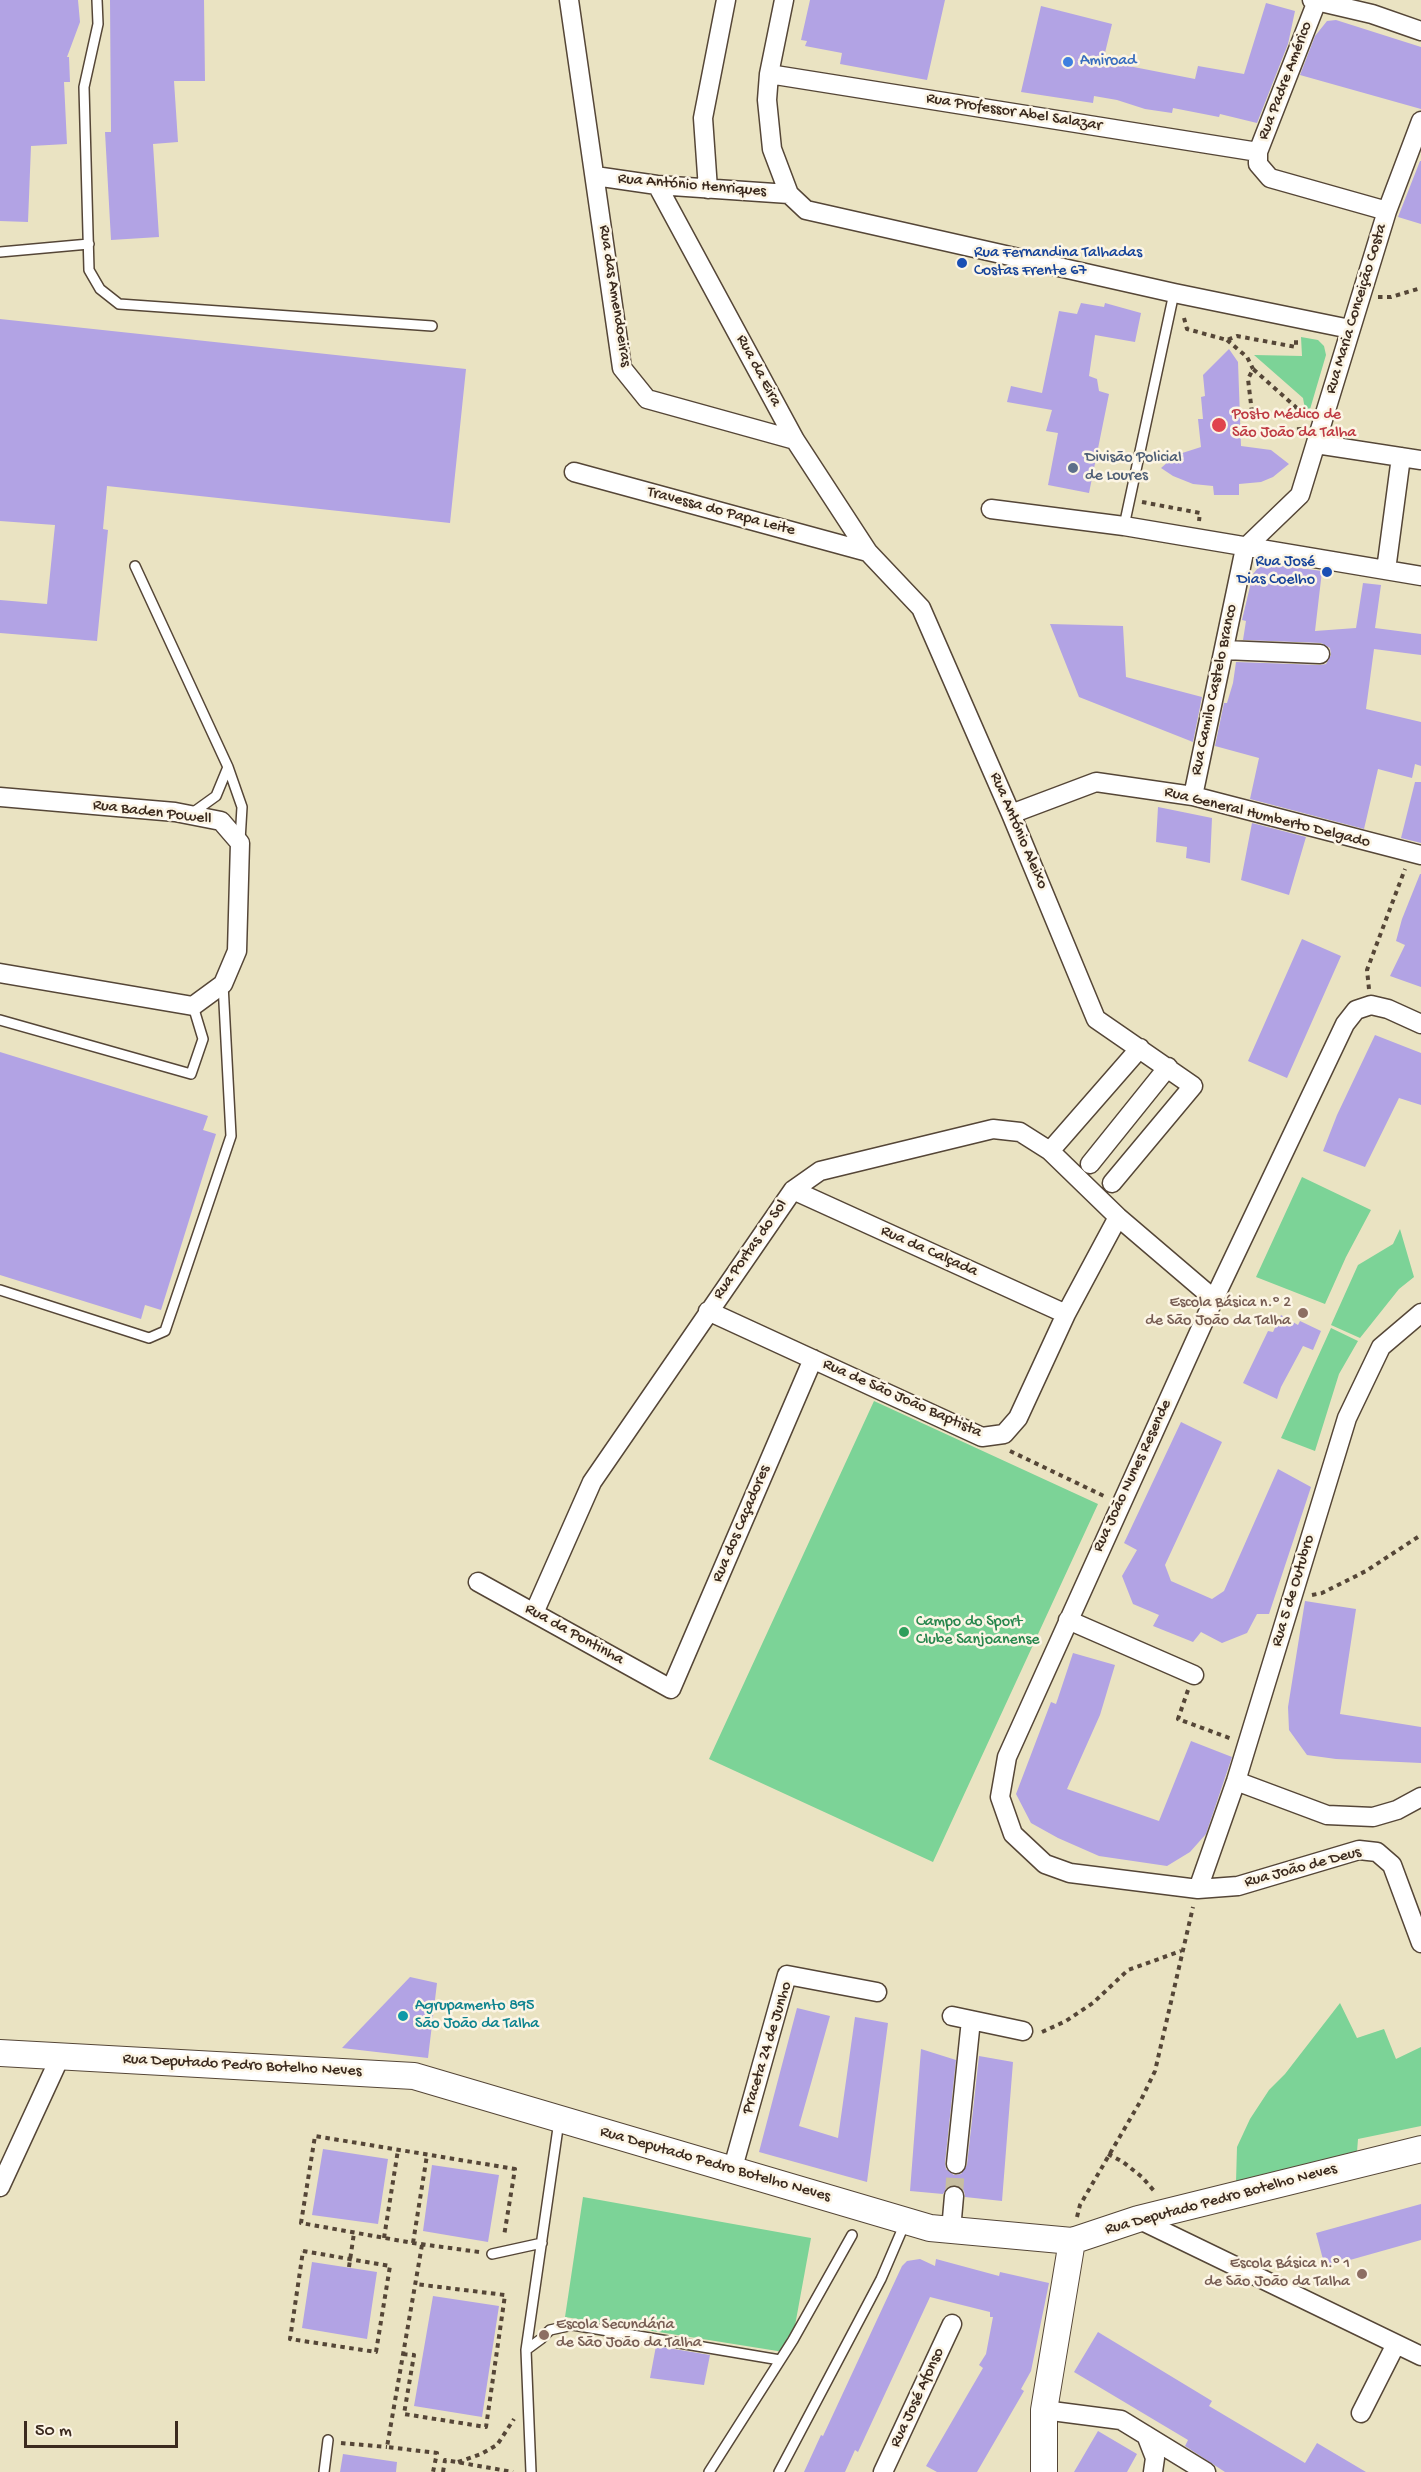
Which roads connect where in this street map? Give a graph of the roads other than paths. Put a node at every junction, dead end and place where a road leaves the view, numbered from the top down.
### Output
1 (97, 0) edge
2 (569, 0) edge
3 (726, 0) edge
4 (784, 0) edge
5 (1314, 1) edge
6 (1371, 7) edge
7 (1421, 31) edge
8 (769, 74) junction
9 (1421, 121) edge
10 (1258, 152) junction
11 (595, 177) junction
12 (657, 185) junction
13 (708, 189) junction
14 (789, 194) junction
15 (1387, 211) junction
16 (89, 244) junction
17 (0, 252) edge
18 (1178, 302) junction
19 (432, 326) dead end
20 (1350, 329) junction
21 (795, 440) junction
22 (1310, 441) junction
23 (1401, 458) junction
24 (1421, 460) edge
25 (574, 472) dead end
26 (991, 509) dead end
27 (1124, 522) junction
28 (1245, 548) junction
29 (868, 552) junction
30 (135, 566) dead end
31 (1386, 570) junction
32 (1421, 576) edge
33 (1224, 650) junction
34 (1320, 654) dead end
35 (228, 766) junction
36 (1193, 796) junction
37 (0, 797) edge
38 (1011, 814) junction
39 (189, 815) junction
40 (240, 843) junction
41 (1416, 855) edge
42 (0, 973) edge
43 (224, 984) junction
44 (193, 1006) junction
45 (0, 1020) edge
46 (1421, 1024) edge
47 (1140, 1048) junction
48 (1168, 1067) junction
49 (1050, 1152) junction
50 (1090, 1164) dead end
51 (1112, 1183) dead end
52 (793, 1190) junction
53 (1118, 1217) junction
54 (0, 1290) edge
55 (1214, 1299) junction
56 (708, 1311) junction
57 (1421, 1313) edge
58 (1066, 1314) junction
59 (813, 1359) junction
60 (478, 1582) dead end
61 (534, 1613) junction
62 (1068, 1620) junction
63 (1194, 1675) road end
64 (671, 1689) joint
65 (1236, 1781) junction
66 (1421, 1797) edge
67 (1198, 1889) junction
68 (1421, 1943) edge
69 (877, 1992) dead end
70 (952, 2016) dead end
71 (971, 2020) junction
72 (1023, 2031) road end
73 (0, 2053) edge
74 (61, 2055) junction
75 (559, 2119) junction
76 (1421, 2149) edge
77 (956, 2164) tunnel mouth
78 (732, 2171) junction
79 (0, 2187) edge
80 (954, 2196) tunnel mouth
81 (1138, 2219) junction
82 (906, 2221) junction
83 (951, 2230) junction
84 (852, 2235) dead end
85 (1072, 2241) junction
86 (542, 2243) junction
87 (492, 2254) road end
88 (952, 2324) dead end
89 (1396, 2344) junction
90 (526, 2350) junction
91 (1421, 2356) edge
92 (780, 2360) junction
93 (1044, 2410) junction
94 (1361, 2413) dead end
95 (1146, 2435) junction
96 (328, 2440) dead end
97 (324, 2472) edge
98 (531, 2472) edge
99 (709, 2472) edge
100 (779, 2472) edge
101 (883, 2472) edge
102 (1044, 2472) edge
103 (1153, 2472) edge
104 (1206, 2472) edge

1 - 16 lane
2 - 11 street, Rua das Amendoeiras
3 - 13 street
4 - 8 street
5 - 6 street
5 - 10 street, Rua Padre Américo
6 - 7 street
8 - 10 street, Rua Professor Abel Salazar
8 - 14 street
9 - 15 street, Rua Maria Conceição Costa
10 - 15 street, Rua Padre Américo
11 - 12 street, Rua António Henriques
11 - 21 street, Rua das Amendoeiras
12 - 13 street, Rua António Henriques
12 - 21 street, Rua da Eira
13 - 14 street, Rua António Henriques
14 - 18 street
15 - 20 street, Rua Maria Conceição Costa
16 - 17 lane
16 - 19 lane
18 - 20 street
18 - 27 lane
20 - 22 street, Rua Maria Conceição Costa
21 - 29 street, Rua da Eira
22 - 23 street
22 - 28 street, Rua Maria Conceição Costa
23 - 24 street
23 - 31 street
25 - 29 street, Travessa do Papa Leite
26 - 27 street
27 - 28 street
28 - 31 street
28 - 33 street, Rua Camilo Castelo Branco
29 - 38 street, Rua António Aleixo
30 - 35 lane
31 - 32 street
33 - 34 street
33 - 36 street, Rua Camilo Castelo Branco
35 - 39 lane
35 - 40 lane
36 - 38 street, Rua General Humberto Delgado
36 - 41 street, Rua General Humberto Delgado
37 - 39 street, Rua Baden Powell
38 - 47 street, Rua António Aleixo
39 - 40 street, Rua Baden Powell
40 - 43 street
42 - 44 street
43 - 44 street
43 - 54 lane
44 - 45 lane
46 - 55 street, Rua João Nunes Resende
47 - 48 street, Rua António Aleixo
47 - 49 street
48 - 50 street
48 - 51 street, Rua António Aleixo
49 - 52 street, Rua Portas do Sol
49 - 53 street, Rua Portas do Sol
52 - 56 street, Rua Portas do Sol
52 - 58 street, Rua da Calçada
53 - 55 street, Rua Portas do Sol
53 - 58 street, Rua de São João Baptista
55 - 62 street, Rua João Nunes Resende
56 - 59 street, Rua de São João Baptista
56 - 61 street, Rua Portas do Sol
57 - 65 street, Rua 5 de Outubro
58 - 59 street, Rua de São João Baptista
59 - 64 street, Rua dos Caçadores
60 - 61 street, Rua da Pontinha
61 - 64 street, Rua da Pontinha
62 - 63 street
62 - 67 street, Rua João Nunes Resende
65 - 66 street
65 - 67 street, Rua 5 de Outubro
67 - 68 street, Rua João de Deus
69 - 78 street, Praceta 24 de Junho
70 - 71 street
71 - 72 street
71 - 77 street
73 - 74 street, Rua Deputado Pedro Botelho Neves
74 - 75 street, Rua Deputado Pedro Botelho Neves
74 - 79 street
75 - 78 street, Rua Deputado Pedro Botelho Neves
75 - 86 lane
76 - 81 street, Rua Deputado Pedro Botelho Neves
78 - 82 street, Rua Deputado Pedro Botelho Neves
80 - 83 street
81 - 85 street, Rua Deputado Pedro Botelho Neves
81 - 89 street
82 - 83 street, Rua Deputado Pedro Botelho Neves
82 - 100 lane
83 - 85 street, Rua Deputado Pedro Botelho Neves
84 - 92 lane
85 - 93 street
86 - 87 lane
86 - 90 lane
88 - 101 street, Rua José Afonso
89 - 91 street
89 - 94 street
90 - 92 lane
90 - 98 lane
92 - 99 lane
93 - 95 street
93 - 102 street
95 - 103 street
95 - 104 street
96 - 97 lane

